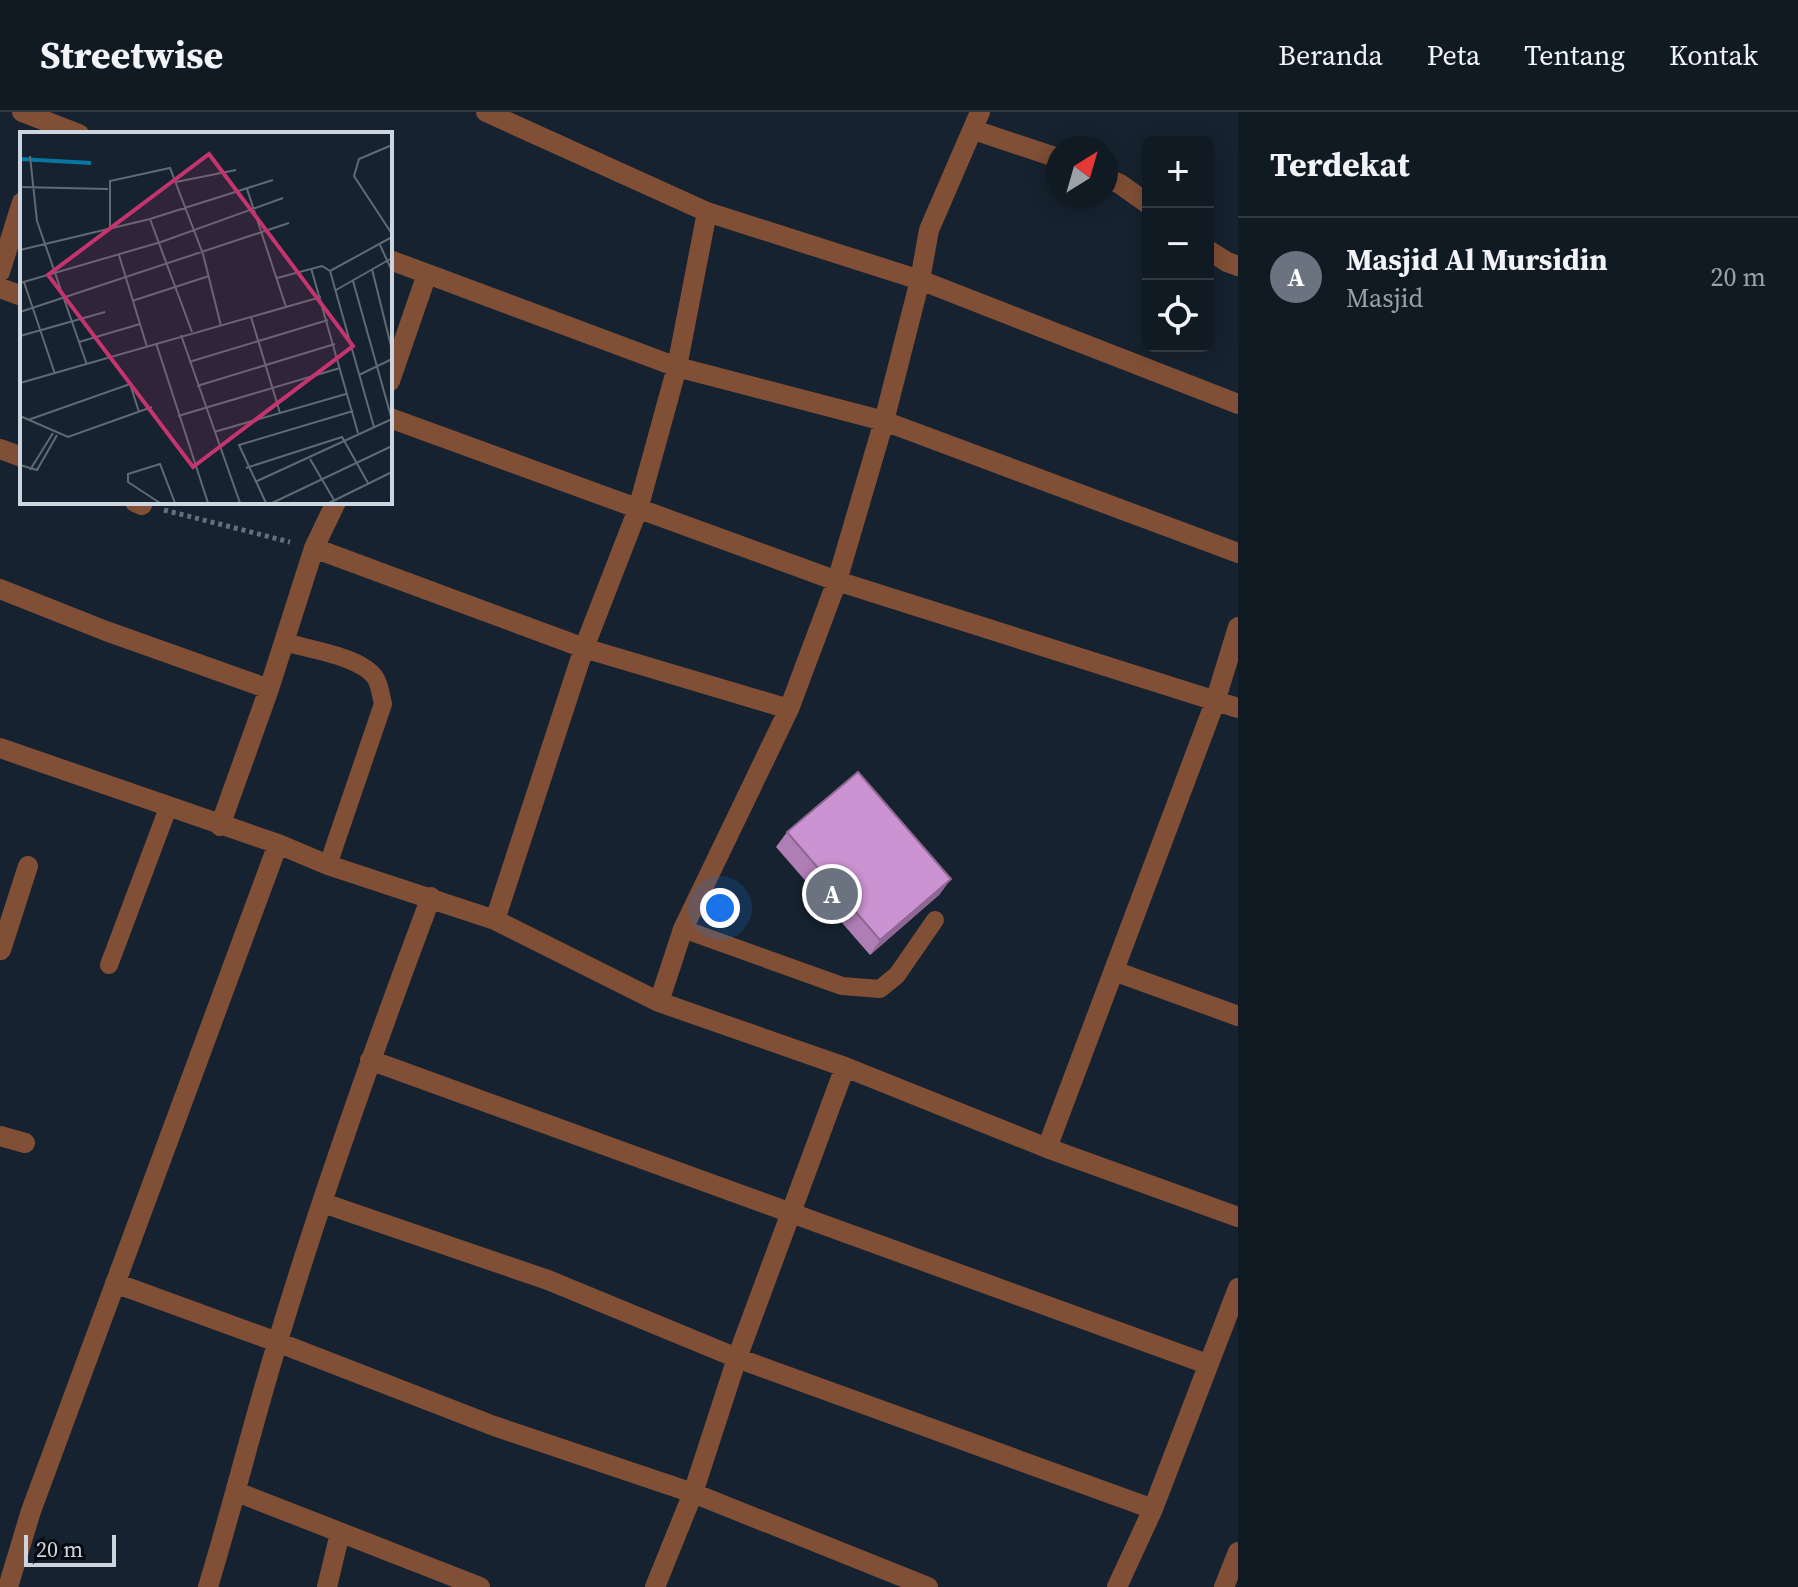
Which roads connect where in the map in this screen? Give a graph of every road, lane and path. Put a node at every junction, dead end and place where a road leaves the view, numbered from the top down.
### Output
1 (22, 112) edge
2 (486, 112) edge
3 (977, 121) edge
4 (47, 122) edge
5 (74, 132) edge
6 (1046, 153) edge
7 (1118, 183) edge
8 (1142, 200) edge
9 (20, 208) edge
10 (707, 212) junction
11 (1214, 254) edge
12 (392, 261) edge
13 (1238, 266) edge
14 (0, 272) edge
15 (427, 274) junction
16 (920, 280) junction
17 (0, 288) edge
18 (20, 295) edge
19 (677, 367) junction
20 (392, 375) edge
21 (1238, 404) edge
22 (392, 419) edge
23 (884, 421) junction
24 (0, 449) edge
25 (20, 456) edge
26 (142, 504) edge
27 (335, 504) edge
28 (638, 509) junction
29 (314, 548) junction
30 (1238, 553) edge
31 (837, 581) junction
32 (0, 589) edge
33 (1238, 627) edge
34 (284, 642) junction
35 (584, 648) junction
36 (269, 689) junction
37 (1215, 702) junction
38 (1238, 708) edge
39 (789, 709) junction
40 (0, 748) edge
41 (168, 808) junction
42 (220, 826) junction
43 (278, 844) junction
44 (328, 865) junction
45 (28, 866) dead end
46 (431, 897) junction
47 (495, 920) junction
48 (935, 920) edge
49 (683, 929) junction
50 (0, 951) edge
51 (109, 965) dead end
52 (1114, 971) junction
53 (659, 1002) junction
54 (1238, 1016) edge
55 (370, 1060) junction
56 (845, 1067) junction
57 (0, 1136) edge
58 (25, 1143) dead end
59 (1047, 1148) junction
60 (323, 1203) junction
61 (790, 1211) junction
62 (1238, 1217) edge
63 (115, 1283) junction
64 (1238, 1288) edge
65 (277, 1342) junction
66 (737, 1358) junction
67 (1207, 1364) junction
68 (237, 1492) junction
69 (693, 1493) junction
70 (1153, 1509) junction
71 (340, 1533) junction
72 (1238, 1552) edge
73 (8, 1587) edge
74 (208, 1587) edge
75 (327, 1587) edge
76 (480, 1587) edge
77 (655, 1587) edge
78 (928, 1587) edge
79 (1117, 1587) edge
80 (1224, 1587) edge

1 - 4 street
2 - 10 street
3 - 6 street
3 - 16 street
4 - 5 street
7 - 8 street
9 - 14 street
10 - 16 street
10 - 19 street
11 - 13 street
12 - 15 street
15 - 19 street
15 - 20 street
16 - 21 street
16 - 23 street
17 - 18 street
19 - 23 street
19 - 28 street
22 - 28 street
23 - 30 street
23 - 31 street
24 - 25 street
26 - 29 path
27 - 29 street
28 - 31 street
28 - 35 street
29 - 34 street
29 - 35 street
31 - 37 street
31 - 39 street
32 - 36 street
33 - 37 street
34 - 36 street
34 - 44 lane
35 - 39 street
35 - 47 street
36 - 42 street
37 - 38 street
37 - 52 street
39 - 49 street
40 - 41 street
41 - 42 street
41 - 51 lane
42 - 43 street
43 - 44 street
43 - 63 street
44 - 46 street
45 - 50 street
46 - 47 street
46 - 55 street
47 - 53 street
48 - 49 lane
49 - 53 street
52 - 54 street
52 - 59 street
53 - 56 street
55 - 60 street
55 - 61 street
56 - 59 street
56 - 61 street
57 - 58 street
59 - 62 street
60 - 65 street
60 - 66 street
61 - 66 street
61 - 67 street
63 - 65 street
63 - 73 street
64 - 67 street
65 - 68 street
65 - 69 street
66 - 69 street
66 - 70 street
67 - 70 street
68 - 71 street
68 - 74 street
69 - 77 street
69 - 78 street
70 - 79 street
71 - 75 street
71 - 76 street
72 - 80 street

